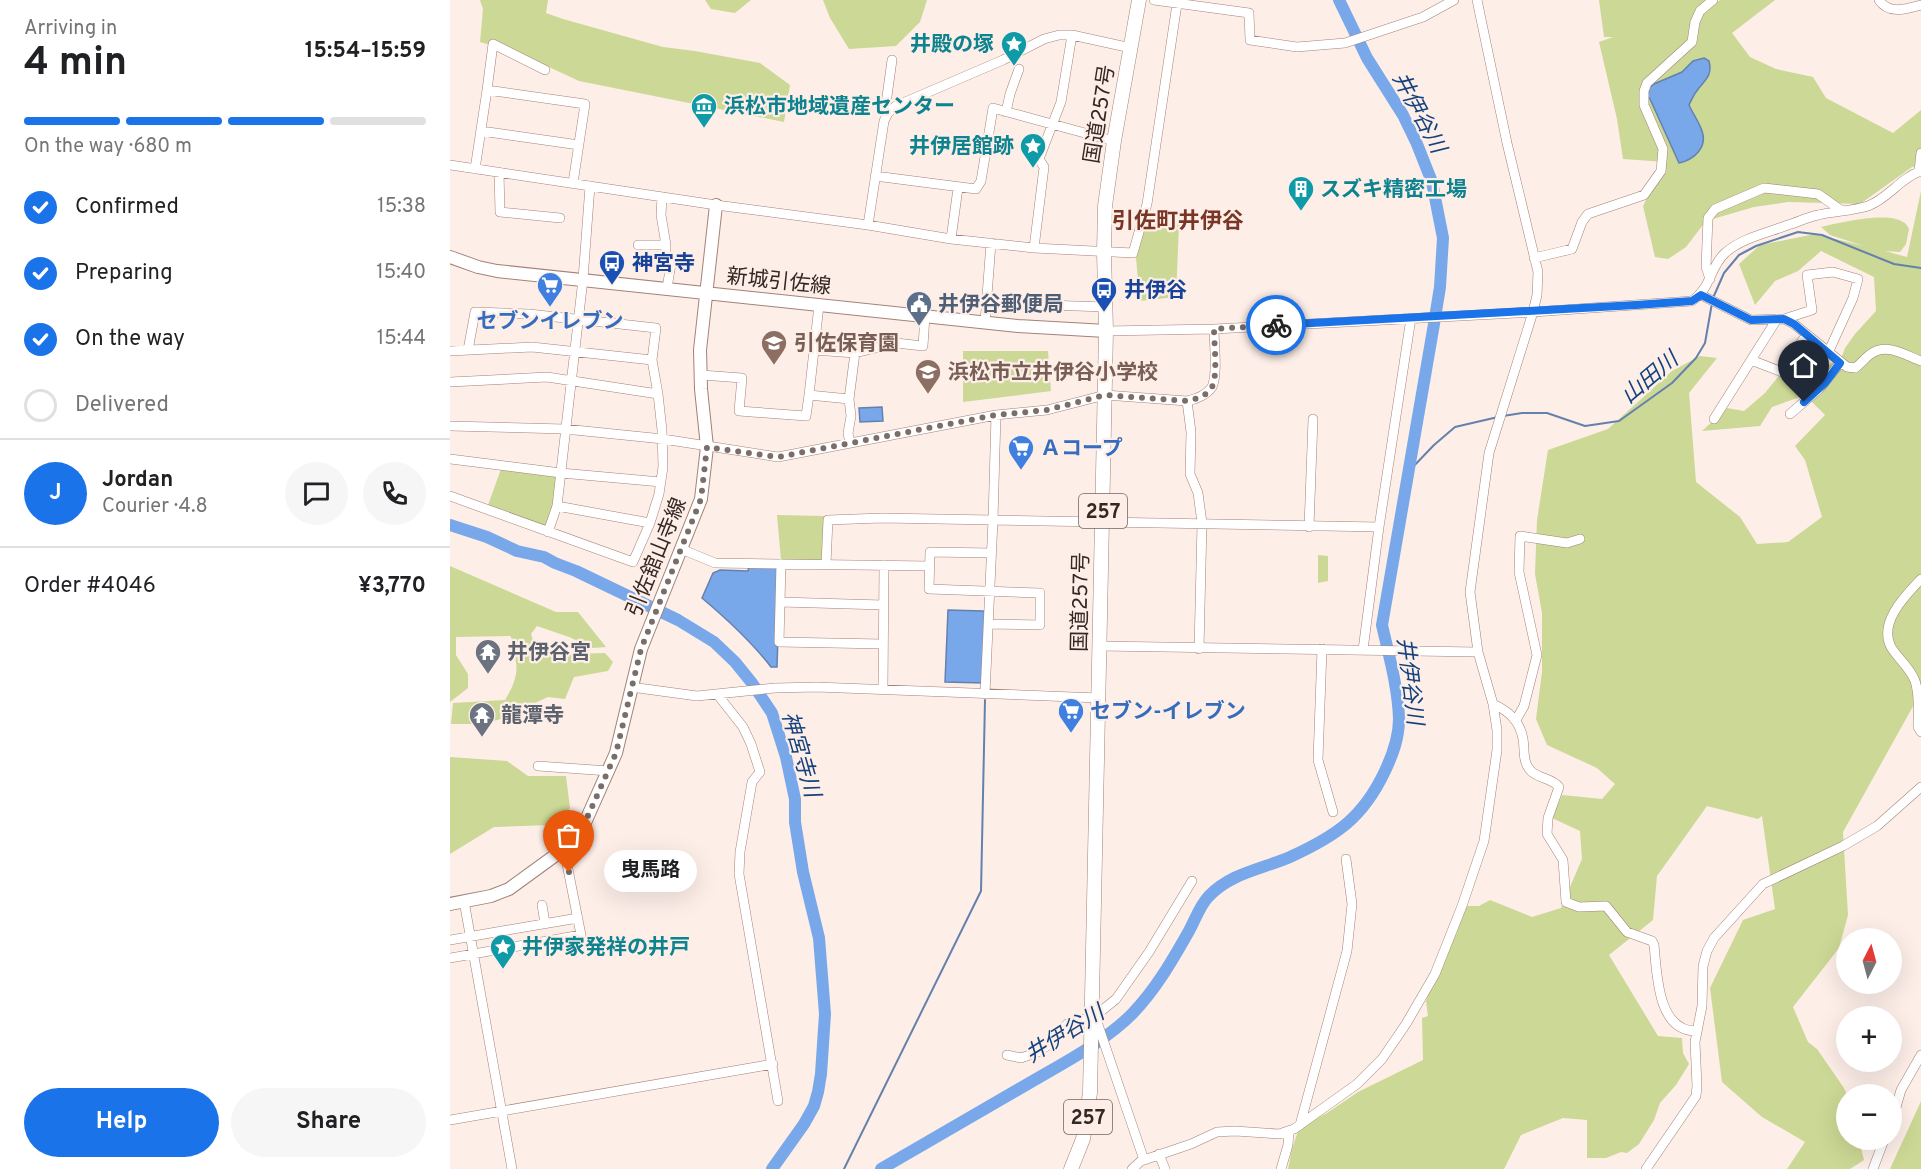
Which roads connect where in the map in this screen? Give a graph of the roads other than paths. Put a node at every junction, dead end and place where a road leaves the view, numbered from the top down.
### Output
1 (1138, 0) edge
2 (1154, 0) edge
3 (1454, 0) edge
4 (1477, 0) edge
5 (1713, 0) edge
6 (1878, 0) edge
7 (1177, 4) junction
8 (1921, 5) edge
9 (1072, 35) junction
10 (1131, 48) junction
11 (892, 60) dead end
12 (1019, 69) dead end
13 (545, 70) dead end
14 (487, 90) junction
15 (1006, 112) junction
16 (887, 116) junction
17 (1053, 126) junction
18 (481, 130) junction
19 (1114, 141) junction
20 (579, 145) junction
21 (1921, 153) edge
22 (450, 165) edge
23 (476, 169) junction
24 (1920, 171) edge
25 (499, 172) junction
26 (875, 176) junction
27 (573, 183) junction
28 (590, 186) junction
29 (958, 188) junction
30 (662, 197) junction
31 (716, 205) junction
32 (1842, 211) junction
33 (560, 218) dead end
34 (868, 225) junction
35 (951, 239) junction
36 (991, 243) junction
37 (638, 245) dead end
38 (666, 245) junction
39 (1034, 248) junction
40 (1104, 252) junction
41 (450, 257) edge
42 (1534, 258) junction
43 (583, 279) junction
44 (1710, 279) junction
45 (667, 288) junction
46 (706, 293) junction
47 (1703, 296) junction
48 (987, 303) junction
49 (819, 305) junction
50 (1106, 307) junction
51 (1533, 312) junction
52 (926, 316) junction
53 (1415, 317) junction
54 (1780, 319) junction
55 (577, 321) junction
56 (985, 322) junction
57 (1214, 329) junction
58 (1106, 331) junction
59 (1806, 335) junction
60 (468, 350) junction
61 (814, 350) junction
62 (450, 351) edge
63 (574, 352) junction
64 (855, 353) junction
65 (1828, 353) junction
66 (652, 360) junction
67 (1751, 360) junction
68 (1921, 361) edge
69 (1840, 363) junction
70 (701, 375) junction
71 (571, 380) junction
72 (450, 382) edge
73 (658, 394) junction
74 (809, 395) junction
75 (1105, 395) junction
76 (849, 399) junction
77 (1187, 401) junction
78 (1790, 414) dead end
79 (996, 415) junction
80 (1312, 419) dead end
81 (1714, 419) dead end
82 (450, 426) edge
83 (566, 429) junction
84 (663, 439) junction
85 (850, 443) junction
86 (707, 447) junction
87 (450, 459) edge
88 (561, 473) junction
89 (661, 482) junction
90 (450, 496) edge
91 (557, 506) junction
92 (993, 520) junction
93 (1102, 522) junction
94 (650, 523) junction
95 (1202, 523) junction
96 (1309, 527) junction
97 (1379, 527) junction
98 (548, 532) junction
99 (1580, 539) dead end
100 (681, 549) junction
101 (992, 554) junction
102 (781, 564) junction
103 (826, 564) junction
104 (884, 566) junction
105 (930, 566) junction
106 (1921, 579) edge
107 (990, 591) junction
108 (781, 602) junction
109 (883, 605) junction
110 (989, 624) junction
111 (883, 644) junction
112 (1100, 646) junction
113 (1199, 649) junction
114 (1322, 649) junction
115 (1366, 650) junction
116 (1478, 652) junction
117 (631, 687) junction
118 (883, 689) junction
119 (720, 694) junction
120 (985, 694) junction
121 (1099, 698) junction
122 (1493, 704) junction
123 (1516, 720) junction
124 (1921, 732) edge
125 (538, 766) dead end
126 (609, 771) junction
127 (1921, 788) edge
128 (1333, 812) dead end
129 (564, 849) junction
130 (1346, 859) dead end
131 (1192, 881) dead end
132 (464, 901) junction
133 (450, 904) edge
134 (542, 905) dead end
135 (578, 918) junction
136 (545, 923) junction
137 (470, 936) junction
138 (450, 940) edge
139 (472, 954) junction
140 (450, 958) edge
141 (1094, 1020) junction
142 (1696, 1031) junction
143 (1006, 1055) dead end
144 (1921, 1055) edge
145 (773, 1064) junction
146 (1902, 1088) edge
147 (778, 1101) dead end
148 (501, 1111) junction
149 (450, 1120) edge
150 (1300, 1125) junction
151 (1289, 1131) junction
152 (1880, 1150) edge
153 (1159, 1154) junction
154 (1144, 1160) junction
155 (512, 1169) edge
156 (1071, 1169) edge
157 (1132, 1169) edge
158 (1165, 1169) edge
159 (1281, 1169) edge
160 (1646, 1169) edge
161 (1873, 1169) edge

1 - 10 highway, 国道257号 / 257
2 - 7 street
3 - 7 street
4 - 42 street
5 - 42 street
6 - 8 street
7 - 40 street
9 - 10 street
9 - 16 street
9 - 17 street
10 - 19 highway, 国道257号 / 257
11 - 16 street
12 - 15 street
13 - 14 street
14 - 18 street
14 - 20 street
15 - 17 street
15 - 29 street
16 - 26 street
17 - 19 street
17 - 39 street
18 - 20 street
18 - 23 street
19 - 40 highway, 国道257号 / 257
20 - 27 street
21 - 24 street
22 - 23 street
23 - 25 street
24 - 32 street
25 - 27 street
25 - 33 street
26 - 29 street
26 - 34 street
27 - 28 street
28 - 30 street
28 - 43 street
29 - 35 street
30 - 31 street
30 - 38 street
31 - 34 street
31 - 46 main road, 引佐舘山寺線
32 - 44 street
32 - 44 street
34 - 35 street
35 - 36 street
36 - 39 street
36 - 48 street
37 - 38 street
38 - 45 street
39 - 40 street
40 - 50 highway, 国道257号 / 257
41 - 43 main road, 新城引佐線
42 - 51 street
43 - 45 main road, 新城引佐線
43 - 55 street
44 - 47 street
45 - 46 main road, 新城引佐線
46 - 49 main road, 新城引佐線
46 - 70 main road, 引佐舘山寺線
47 - 51 street
47 - 54 street
48 - 50 street
48 - 56 street
49 - 52 main road, 新城引佐線
49 - 61 street
50 - 58 highway, 国道257号 / 257
51 - 53 street
51 - 116 street
52 - 56 main road, 新城引佐線
52 - 64 street
53 - 57 street
53 - 97 street
54 - 59 street
54 - 65 street
54 - 67 street
55 - 60 street
55 - 63 street
55 - 66 street
56 - 58 main road, 新城引佐線
57 - 58 street
57 - 77 street
58 - 75 highway, 国道257号 / 257
59 - 65 street
59 - 67 street
60 - 62 street
60 - 63 street
61 - 64 street
61 - 74 street
63 - 66 street
63 - 71 street
64 - 76 street
65 - 69 street
66 - 73 street
67 - 81 street
68 - 69 street
69 - 78 street
70 - 74 street
70 - 86 main road, 引佐舘山寺線
71 - 72 street
71 - 73 street
71 - 83 street
73 - 84 street
74 - 76 street
75 - 77 street
75 - 79 street
75 - 93 highway, 国道257号 / 257
76 - 85 street
77 - 95 street
79 - 85 street
79 - 92 street
80 - 96 street
82 - 83 street
83 - 84 street
83 - 88 street
84 - 86 street
84 - 89 street
85 - 86 street
86 - 100 main road, 引佐舘山寺線
87 - 88 street
88 - 89 street
88 - 91 street
89 - 94 street
90 - 98 street
91 - 94 street
91 - 98 street
92 - 93 street
92 - 101 street
92 - 103 street
93 - 95 street
93 - 112 highway, 国道257号 / 257
94 - 98 street
95 - 96 street
95 - 113 street
96 - 97 street
97 - 115 street
99 - 123 street
100 - 102 street
100 - 117 main road, 引佐舘山寺線
101 - 105 street
101 - 107 street
102 - 103 street
102 - 108 street
103 - 104 street
104 - 105 street
104 - 109 street
105 - 107 street
106 - 124 street
107 - 110 street
107 - 110 street
108 - 109 street
108 - 111 street
109 - 111 street
110 - 120 street
111 - 118 street
112 - 113 street
112 - 121 highway, 国道257号 / 257
113 - 114 street
114 - 115 street
114 - 128 street
115 - 116 street
116 - 122 street
117 - 119 street
117 - 126 main road, 引佐舘山寺線
118 - 119 street
118 - 120 street
119 - 145 street
120 - 121 street
121 - 141 highway, 国道257号 / 257
122 - 123 street
122 - 150 street
123 - 142 street
125 - 126 street
126 - 129 main road, 引佐舘山寺線
127 - 142 street
129 - 132 main road, 引佐舘山寺線
129 - 135 street
130 - 150 street
131 - 141 street
132 - 133 main road, 引佐舘山寺線
132 - 137 street
134 - 136 street
135 - 136 street
135 - 139 street
136 - 137 street
137 - 138 street
137 - 139 street
139 - 140 street
139 - 148 street
141 - 143 street
141 - 154 street
141 - 156 highway, 国道257号 / 257
142 - 160 street
144 - 146 street
145 - 147 street
145 - 148 street
148 - 149 street
148 - 155 street
150 - 151 street
151 - 153 street
151 - 159 street
152 - 161 street
153 - 154 street
153 - 158 street
154 - 157 street

